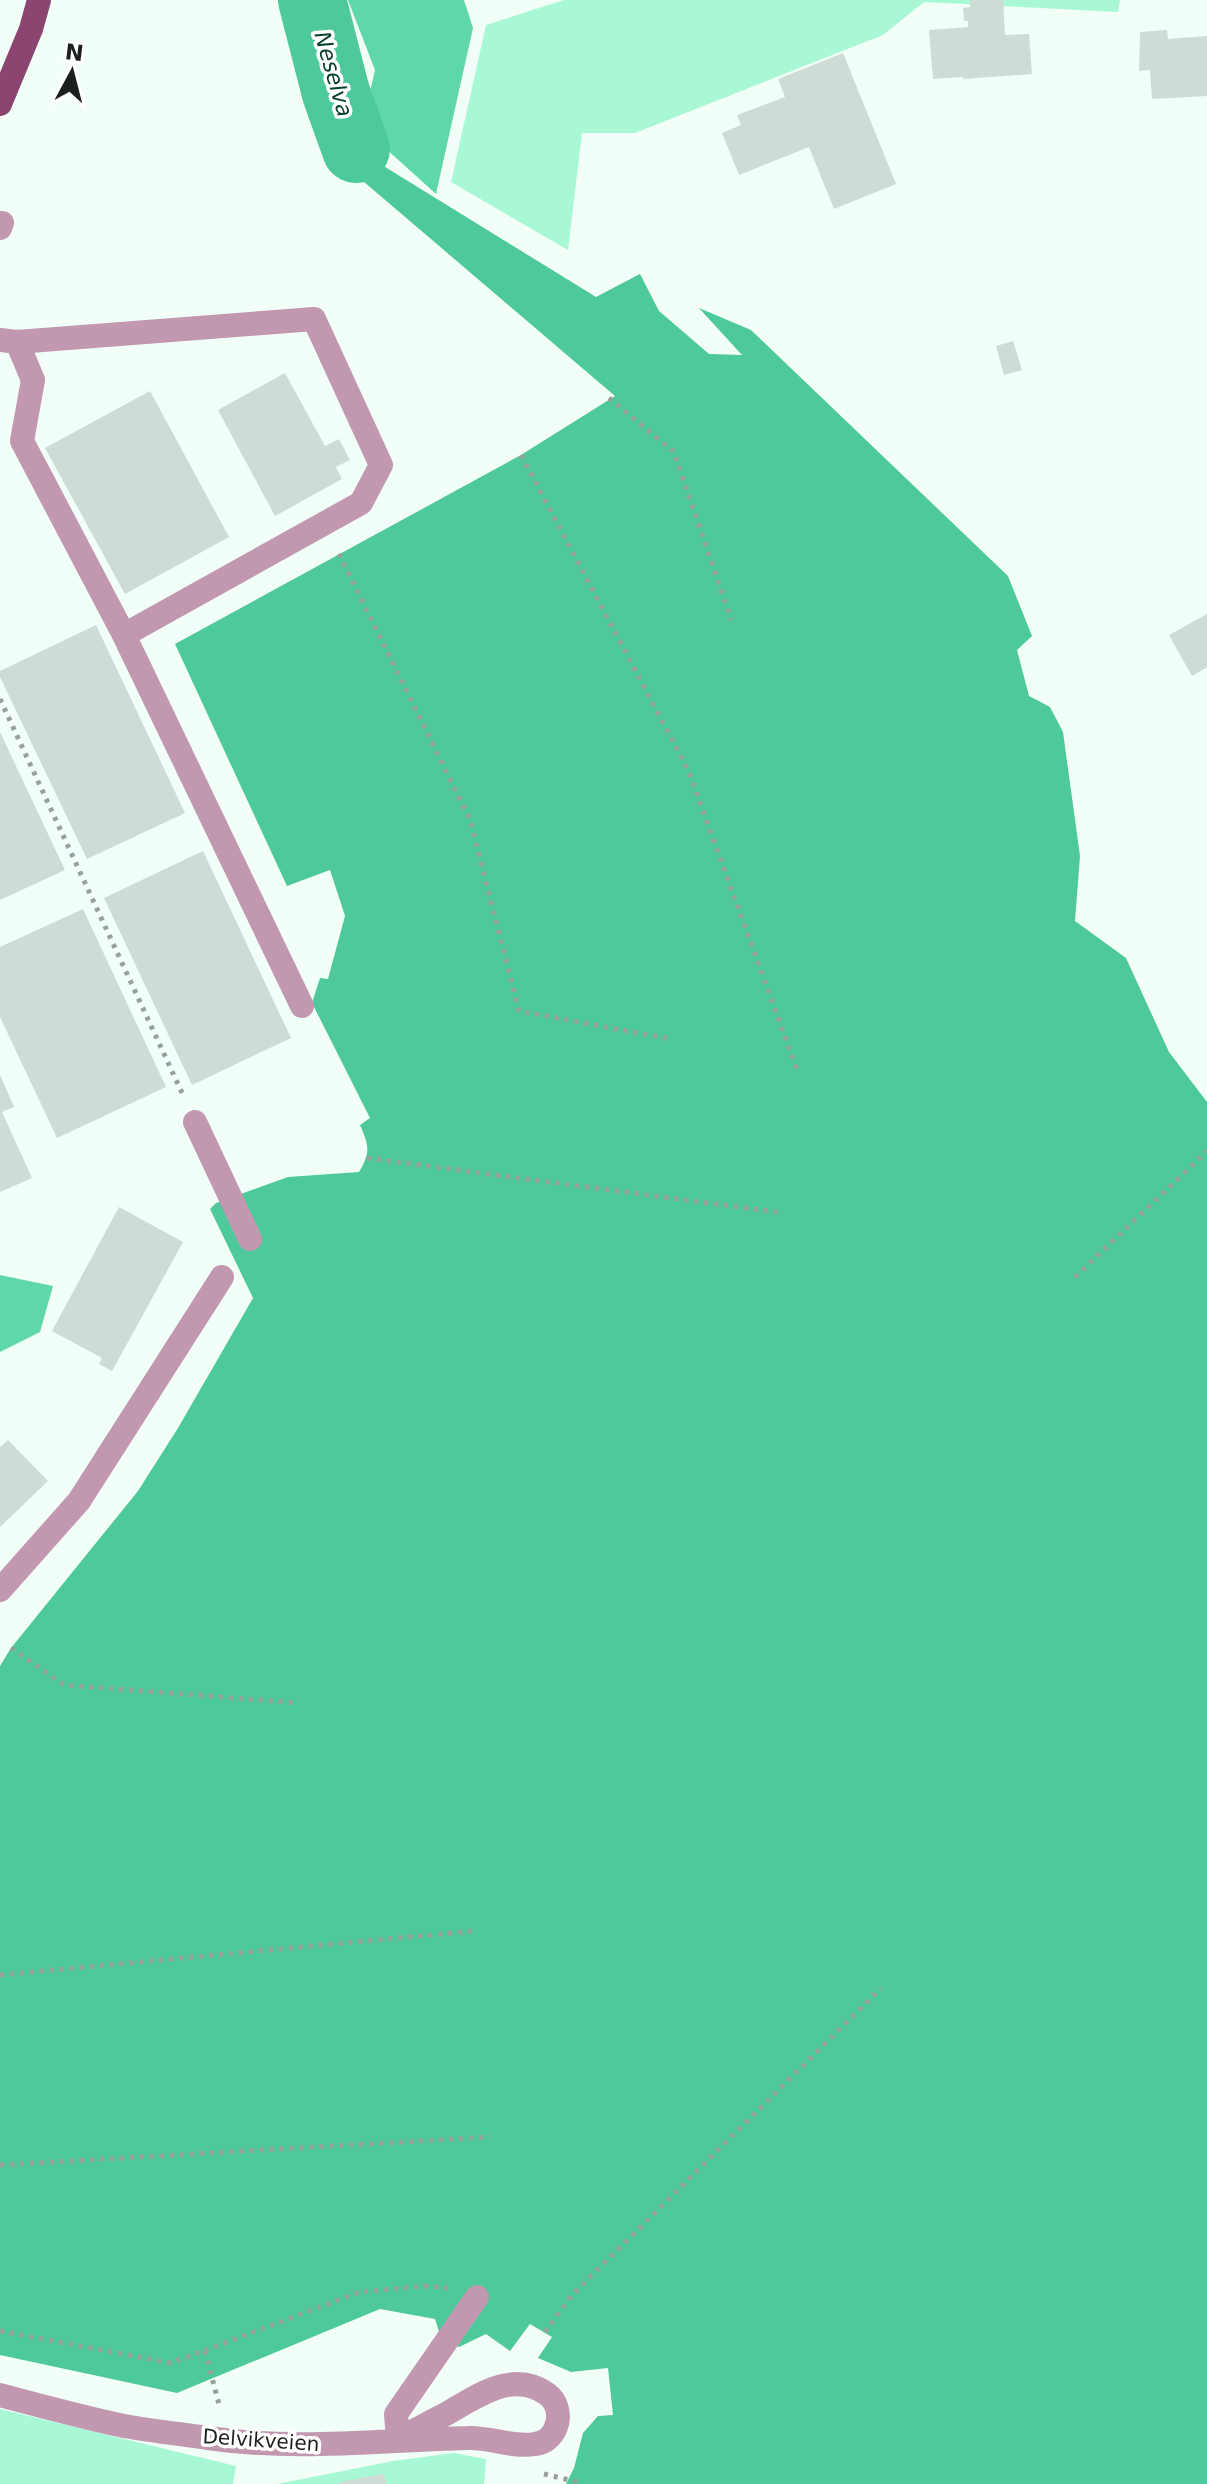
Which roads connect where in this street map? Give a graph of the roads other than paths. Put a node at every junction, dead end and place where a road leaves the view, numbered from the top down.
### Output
1 (39, 0) edge
2 (0, 104) edge
3 (9, 341) edge
4 (124, 635) junction
5 (302, 1006) dead end
6 (195, 1122) road end
7 (250, 1239) dead end
8 (222, 1277) dead end
9 (0, 1590) edge
10 (477, 2297) dead end
11 (0, 2395) edge
12 (398, 2439) junction

1 - 2 main road
3 - 4 street
3 - 4 street
4 - 5 street
6 - 7 street
8 - 9 street
10 - 12 street
11 - 12 street, Delvikveien
12 - 12 street, Delvikveien

